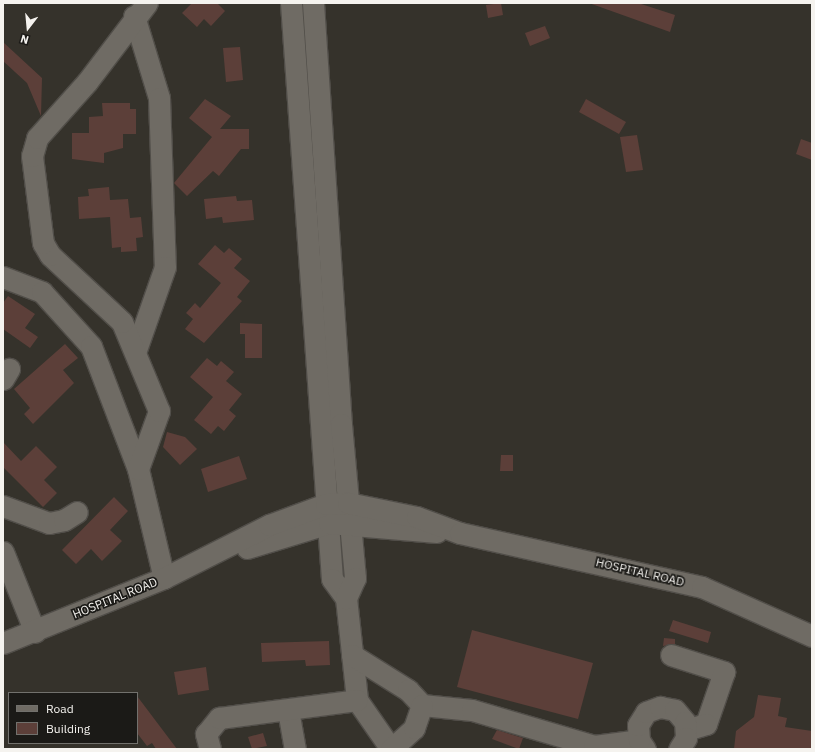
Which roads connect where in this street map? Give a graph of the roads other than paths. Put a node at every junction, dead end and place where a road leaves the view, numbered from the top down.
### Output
1 (291, 3) edge
2 (313, 3) edge
3 (141, 10) edge
4 (319, 78) junction
5 (297, 79) junction
6 (3, 277) edge
7 (136, 350) junction
8 (341, 424) junction
9 (320, 426) junction
10 (138, 469) junction
11 (3, 506) edge
12 (77, 512) dead end
13 (350, 512) junction
14 (328, 513) junction
15 (3, 552) edge
16 (164, 578) junction
17 (346, 598) junction
18 (35, 632) junction
19 (812, 636) edge
20 (3, 643) edge
21 (352, 655) junction
22 (671, 655) dead end
23 (357, 700) junction
24 (422, 705) junction
25 (288, 710) junction
26 (686, 730) junction
27 (642, 745) edge
28 (210, 749) edge
29 (295, 749) edge
30 (391, 749) edge
31 (679, 749) edge

1 - 5 street
2 - 4 street
3 - 7 street
3 - 7 street
4 - 5 street
4 - 8 street
5 - 9 street
6 - 10 street
7 - 10 street
8 - 9 street
8 - 13 street
9 - 14 street
10 - 16 street
11 - 12 street
13 - 14 street, HOSPITAL ROAD
13 - 17 street
13 - 19 street, HOSPITAL ROAD
14 - 16 street, HOSPITAL ROAD
14 - 17 street
15 - 18 street
16 - 18 street, HOSPITAL ROAD
17 - 21 street
18 - 20 street, HOSPITAL ROAD
21 - 23 street
21 - 24 street
22 - 26 street
23 - 25 street
23 - 30 street
24 - 27 street
24 - 30 street
25 - 28 street
25 - 29 street
26 - 27 street
26 - 31 street

